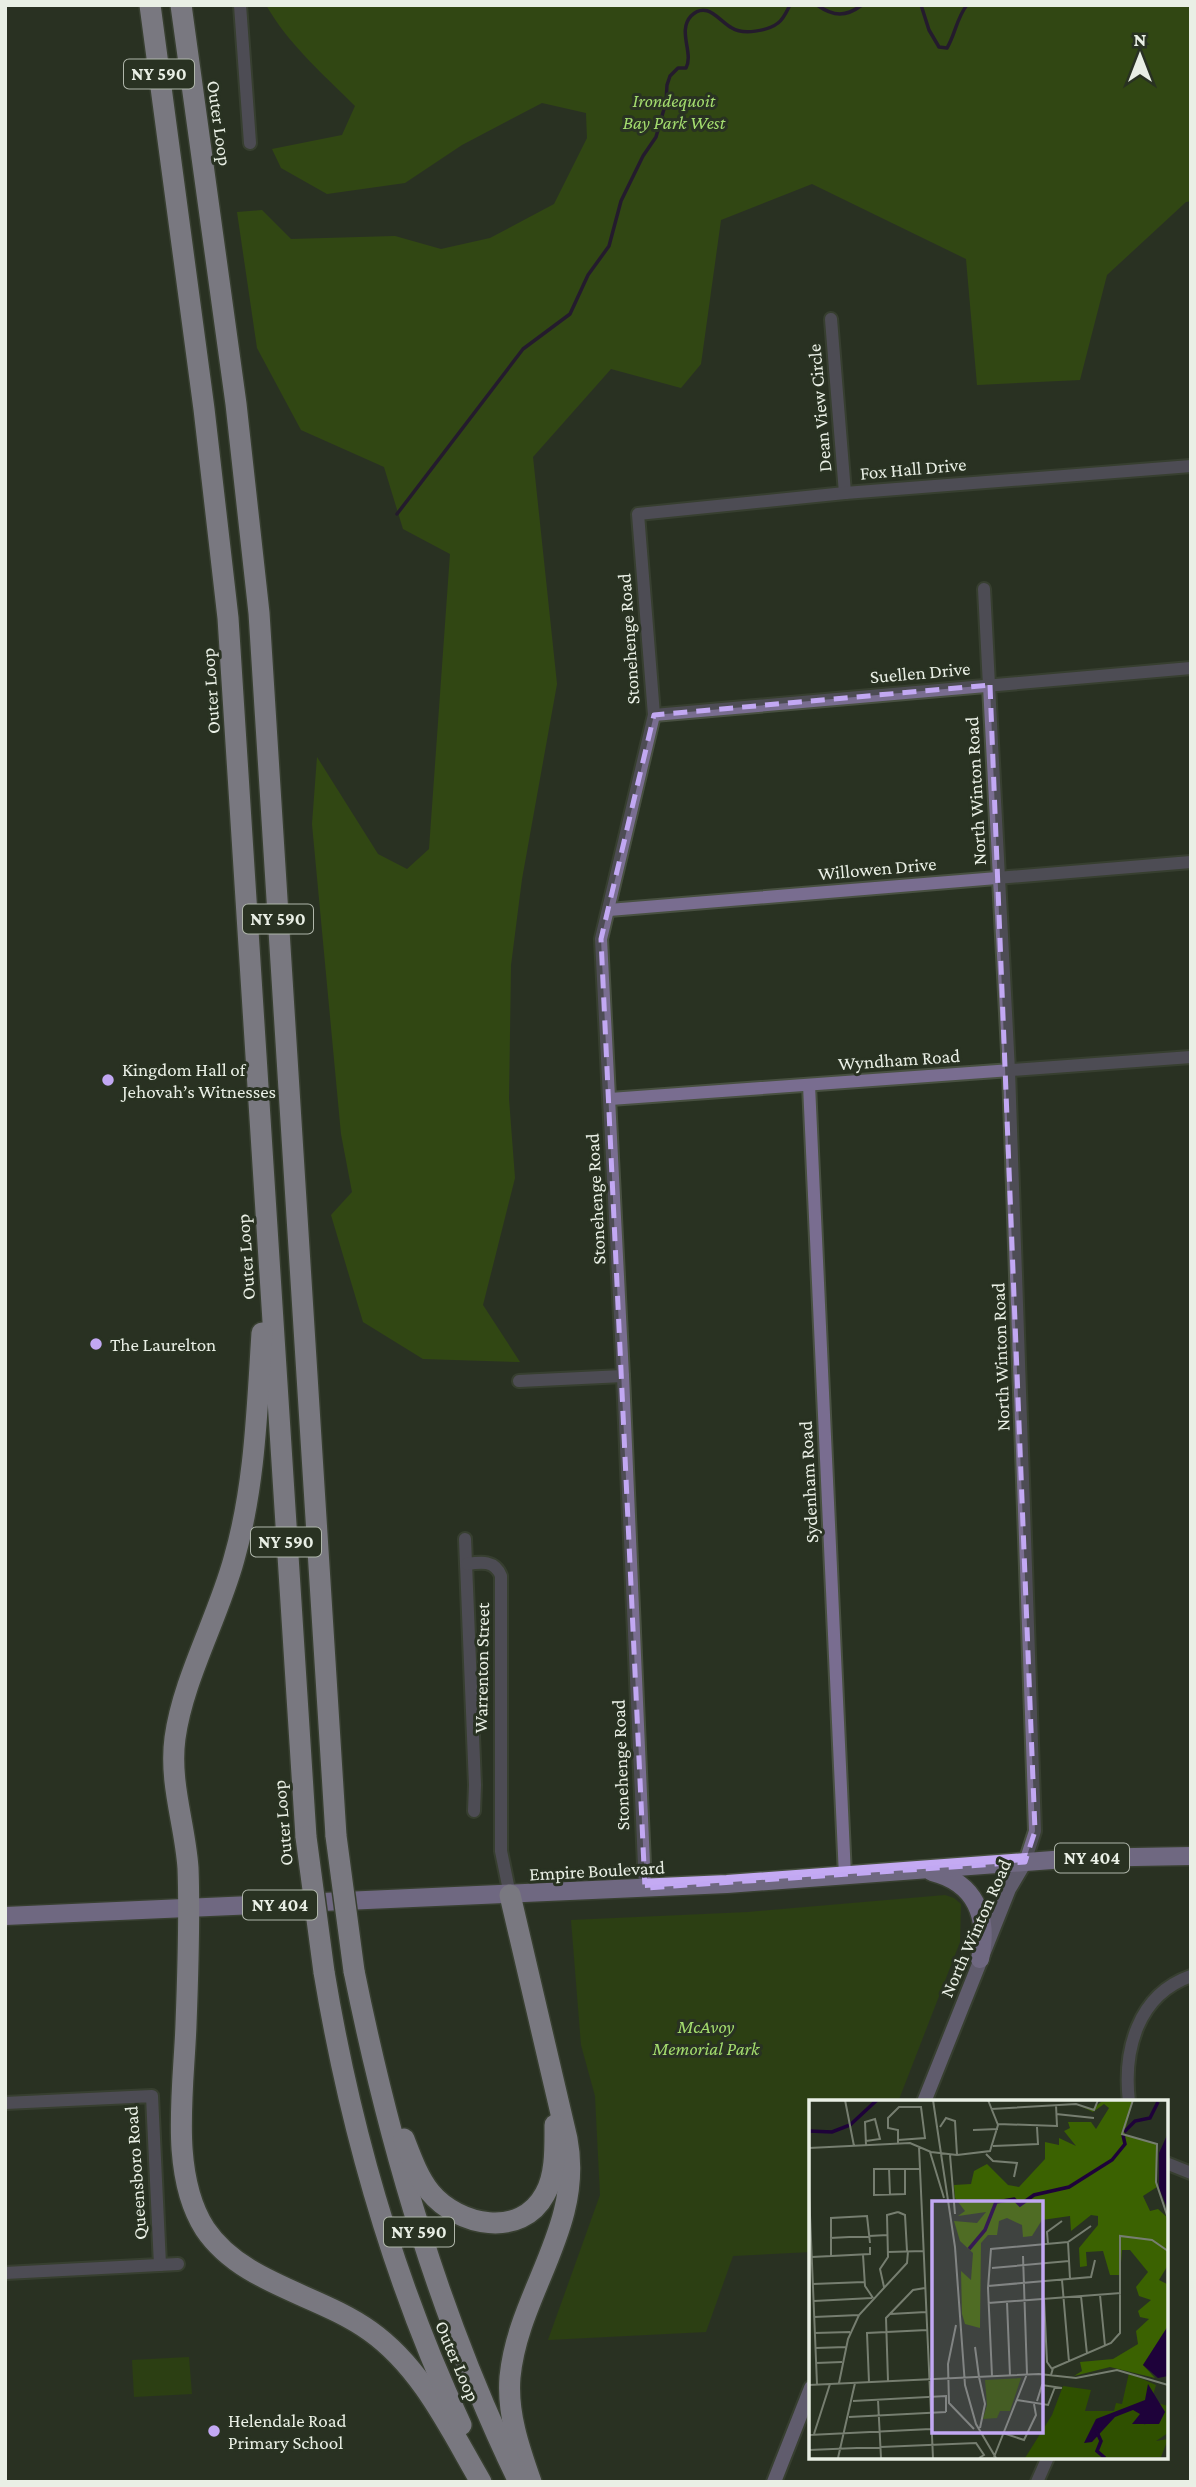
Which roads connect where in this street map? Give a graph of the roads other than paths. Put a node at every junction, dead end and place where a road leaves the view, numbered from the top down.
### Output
1 (142, 5) edge
2 (150, 5) edge
3 (181, 5) edge
4 (240, 5) edge
5 (168, 142) junction
6 (250, 143) dead end
7 (831, 319) dead end
8 (1191, 466) edge
9 (845, 493) junction
10 (638, 514) joint
11 (984, 589) dead end
12 (1191, 668) edge
13 (990, 685) junction
14 (654, 715) junction
15 (1191, 862) edge
16 (998, 878) junction
17 (609, 910) junction
18 (1191, 1057) edge
19 (1009, 1070) junction
20 (809, 1085) junction
21 (610, 1099) junction
22 (268, 1247) junction
23 (623, 1376) junction
24 (519, 1381) dead end
25 (465, 1539) dead end
26 (467, 1563) junction
27 (500, 1802) junction
28 (1191, 1856) edge
29 (1025, 1862) junction
30 (921, 1870) junction
31 (845, 1876) junction
32 (645, 1888) junction
33 (510, 1895) junction
34 (188, 1909) junction
35 (5, 1916) edge
36 (980, 1959) junction
37 (354, 1972) junction
38 (1191, 1976) edge
39 (549, 2064) junction
40 (925, 2100) edge
41 (1129, 2100) edge
42 (5, 2103) edge
43 (1168, 2164) edge
44 (1191, 2173) edge
45 (178, 2264) dead end
46 (160, 2265) junction
47 (5, 2273) edge
48 (809, 2393) edge
49 (1047, 2459) edge
50 (481, 2482) edge
51 (488, 2482) edge
52 (519, 2482) edge
53 (531, 2482) edge
54 (774, 2482) edge
55 (1037, 2482) edge

1 - 5 highway
2 - 5 highway, Outer Loop / NY 590
3 - 37 highway, Outer Loop / NY 590, bridge
4 - 6 street
5 - 22 highway, Outer Loop / NY 590
7 - 9 street, Dean View Circle
8 - 9 street, Fox Hall Drive
9 - 10 street, Fox Hall Drive
10 - 14 street, Stonehenge Road
11 - 13 street, North Winton Road
12 - 13 street, Suellen Drive
13 - 14 street, Suellen Drive
13 - 16 street, North Winton Road
14 - 17 street, Stonehenge Road
15 - 16 street, Willowen Drive
16 - 17 street, Willowen Drive
16 - 19 street, North Winton Road
17 - 21 street, Stonehenge Road
18 - 19 street, Wyndham Road
19 - 20 street, Wyndham Road
19 - 29 street, North Winton Road
20 - 21 street, Wyndham Road
20 - 31 street, Sydenham Road
21 - 23 street, Stonehenge Road
22 - 34 highway
22 - 51 highway, Outer Loop / NY 590, bridge
23 - 24 street
23 - 32 street, Stonehenge Road
25 - 26 street, Warrenton Street
26 - 27 street, Warrenton Street
26 - 27 street, Warrenton Street
27 - 33 street, Warrenton Street
28 - 29 main road, Empire Boulevard / NY 404
29 - 30 main road, Empire Boulevard / NY 404
29 - 36 main road, North Winton Road
30 - 31 main road, Empire Boulevard / NY 404
30 - 36 main road
31 - 32 main road, Empire Boulevard / NY 404
32 - 33 main road, Empire Boulevard / NY 404
33 - 34 main road, Empire Boulevard / NY 404
33 - 39 highway
34 - 35 main road, Empire Boulevard
34 - 50 highway
36 - 40 main road, North Winton Road
37 - 39 highway
37 - 52 highway, Outer Loop / NY 590
38 - 41 street
39 - 53 highway
42 - 46 street, Queensboro Road
43 - 44 street
45 - 46 street
46 - 47 street
48 - 54 main road
49 - 55 street

